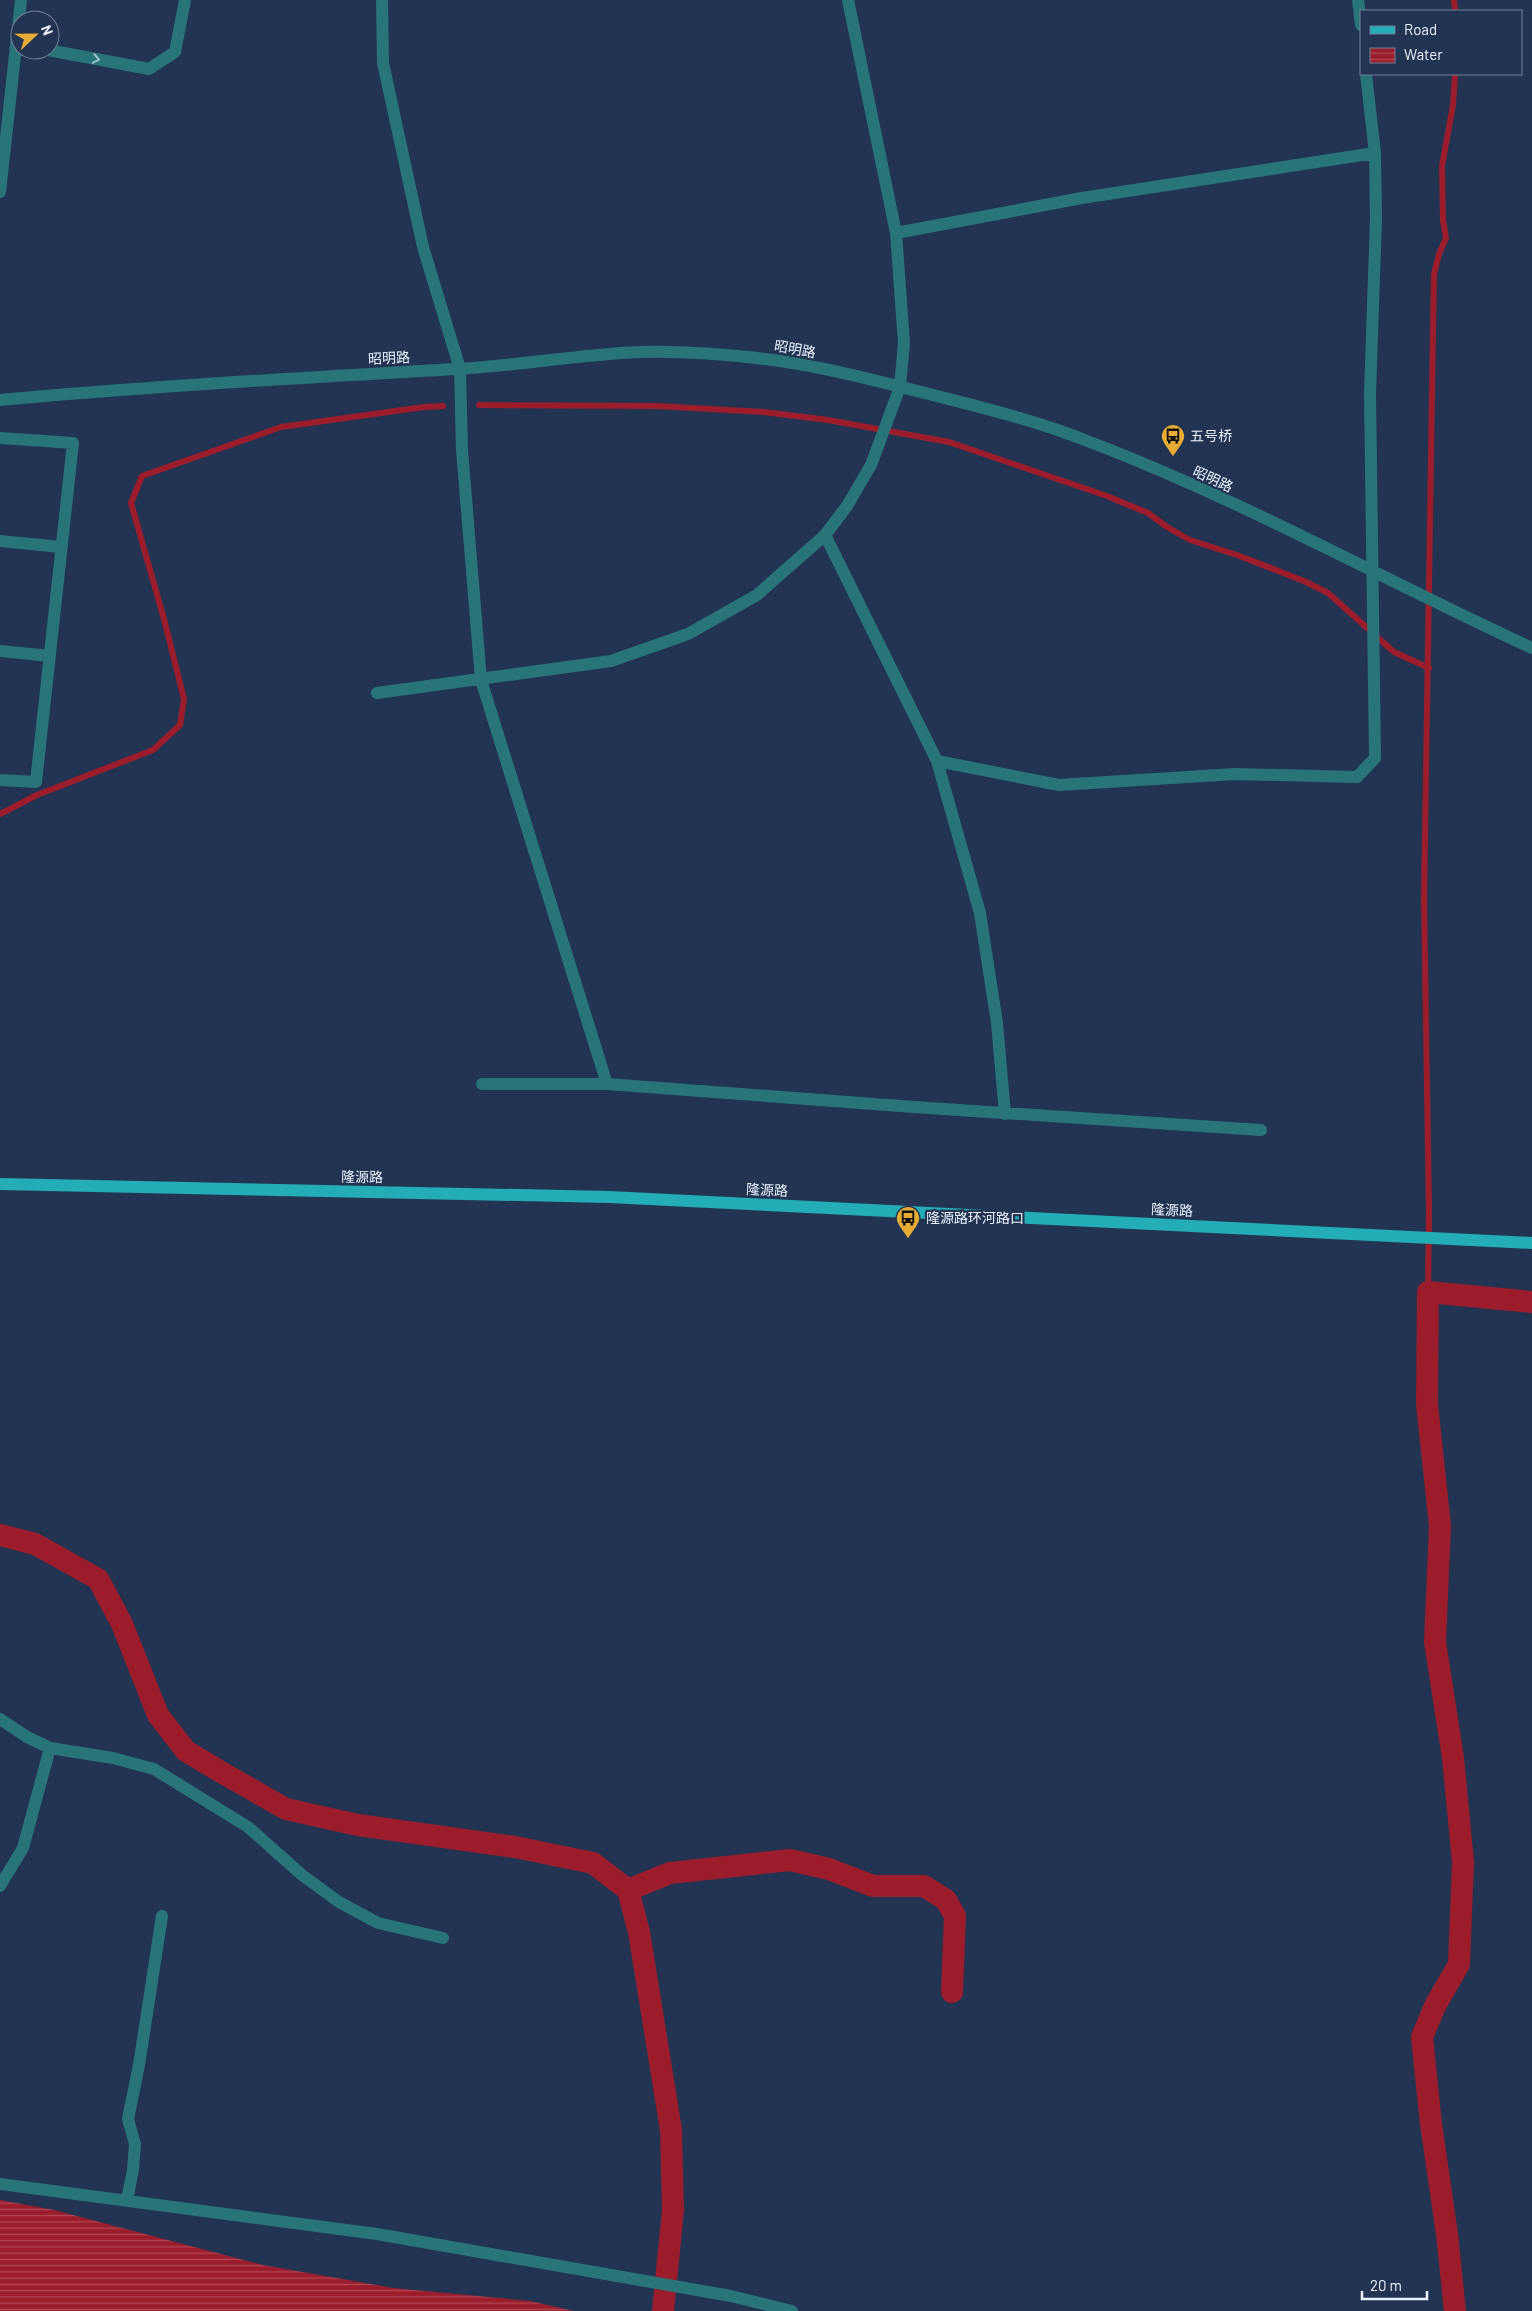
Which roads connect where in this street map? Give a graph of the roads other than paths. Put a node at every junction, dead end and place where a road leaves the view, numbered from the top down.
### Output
1 (185, 0) edge
2 (382, 0) edge
3 (848, 0) edge
4 (1358, 0) edge
5 (1360, 17) edge
6 (60, 52) edge
7 (16, 60) edge
8 (1366, 75) edge
9 (1374, 153) junction
10 (0, 192) edge
11 (896, 233) junction
12 (460, 369) junction
13 (900, 387) junction
14 (0, 400) edge
15 (0, 438) edge
16 (825, 535) junction
17 (0, 541) edge
18 (61, 547) junction
19 (1372, 570) junction
20 (1532, 648) edge
21 (0, 651) edge
22 (50, 656) junction
23 (481, 680) junction
24 (377, 693) dead end
25 (937, 761) junction
26 (0, 780) edge
27 (482, 1084) dead end
28 (607, 1084) junction
29 (1005, 1114) junction
30 (1261, 1130) dead end
31 (0, 1184) edge
32 (1532, 1244) edge
33 (0, 1719) edge
34 (50, 1748) junction
35 (0, 1886) edge
36 (162, 1916) dead end
37 (443, 1938) dead end
38 (0, 2184) edge
39 (127, 2200) junction
40 (792, 2311) edge

6 -> 1 street
2 - 12 street
3 - 11 street
4 - 5 street
7 - 10 street
8 - 9 street
9 - 11 street
9 - 19 street
11 - 13 street
12 - 13 street, 昭明路
12 - 14 street, 昭明路
12 - 23 street
13 - 16 street
13 - 19 street, 昭明路
15 - 18 street
16 - 23 street
16 - 25 street
17 - 18 street
18 - 22 street
19 - 20 street, 昭明路
19 - 25 street
21 - 22 street
22 - 26 street
23 - 24 street
23 - 28 street
25 - 29 street
27 - 28 street
28 - 29 street
29 - 30 street
31 - 32 main road, 隆源路
33 - 34 street
34 - 35 street
34 - 37 street
36 - 39 street
38 - 39 street
39 - 40 street

